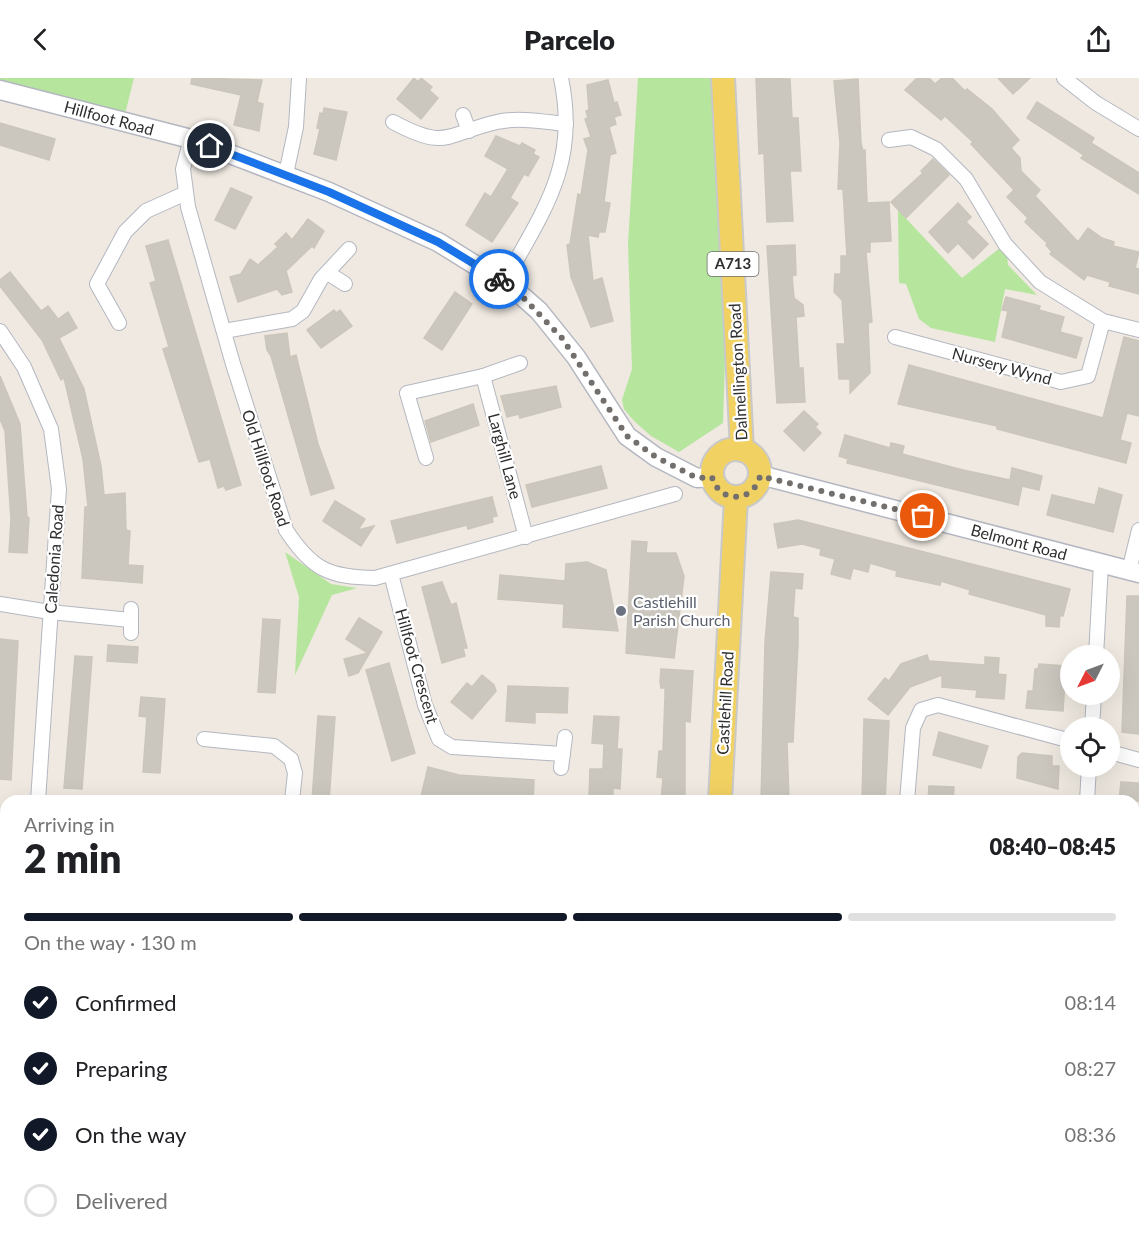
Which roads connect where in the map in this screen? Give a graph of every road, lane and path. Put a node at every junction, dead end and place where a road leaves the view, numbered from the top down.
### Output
1 (299, 78) edge
2 (561, 78) edge
3 (723, 78) edge
4 (1065, 78) edge
5 (0, 90) edge
6 (463, 115) dead end
7 (393, 122) dead end
8 (566, 124) junction
9 (1139, 129) edge
10 (469, 131) junction
11 (191, 139) junction
12 (889, 140) dead end
13 (286, 174) junction
14 (186, 193) junction
15 (349, 249) dead end
16 (328, 273) junction
17 (504, 282) junction
18 (345, 284) dead end
19 (1103, 321) junction
20 (119, 323) dead end
21 (1139, 330) edge
22 (0, 331) edge
23 (224, 332) junction
24 (895, 337) dead end
25 (520, 363) dead end
26 (483, 376) junction
27 (742, 450) junction
28 (426, 458) dead end
29 (760, 476) junction
30 (712, 477) junction
31 (675, 494) dead end
32 (736, 498) junction
33 (1139, 530) edge
34 (526, 537) junction
35 (1101, 564) junction
36 (1134, 572) edge
37 (392, 574) junction
38 (0, 604) edge
39 (50, 612) junction
40 (131, 620) dead end
41 (1097, 645) edge
42 (565, 737) dead end
43 (1060, 738) edge
44 (204, 739) dead end
45 (1120, 755) edge
46 (1139, 760) edge
47 (1088, 777) edge
48 (38, 795) edge
49 (293, 795) edge
50 (720, 795) edge
51 (907, 795) edge
52 (1087, 795) edge

1 - 13 street
2 - 8 street
3 - 27 main road, Dalmellington Road / A713
4 - 9 street
5 - 11 street, Hillfoot Road
6 - 10 street
7 - 10 street
8 - 10 street
8 - 17 street
11 - 13 street, Hillfoot Road
11 - 14 street, Old Hillfoot Road
12 - 19 street
13 - 17 street, Hillfoot Road
14 - 20 street
14 - 23 street, Old Hillfoot Road
15 - 16 street
16 - 18 street
16 - 23 street
17 - 30 street, Hillfoot Road
19 - 21 street
19 - 24 street, Nursery Wynd
22 - 39 street, Caledonia Road
23 - 37 street, Old Hillfoot Road
25 - 26 street
26 - 28 street
26 - 34 street, Larghill Lane
27 - 29 main road
27 - 30 main road
29 - 32 main road
29 - 35 street, Belmont Road
30 - 32 main road
31 - 34 street, Old Hillfoot Road
32 - 50 main road, Castlehill Road
33 - 36 street
34 - 37 street, Old Hillfoot Road
35 - 36 street, Belmont Road
35 - 41 street
37 - 42 street, Hillfoot Crescent
38 - 39 street
39 - 40 street
39 - 48 street, Caledonia Road
43 - 51 street
44 - 49 street
45 - 46 street
47 - 52 street

